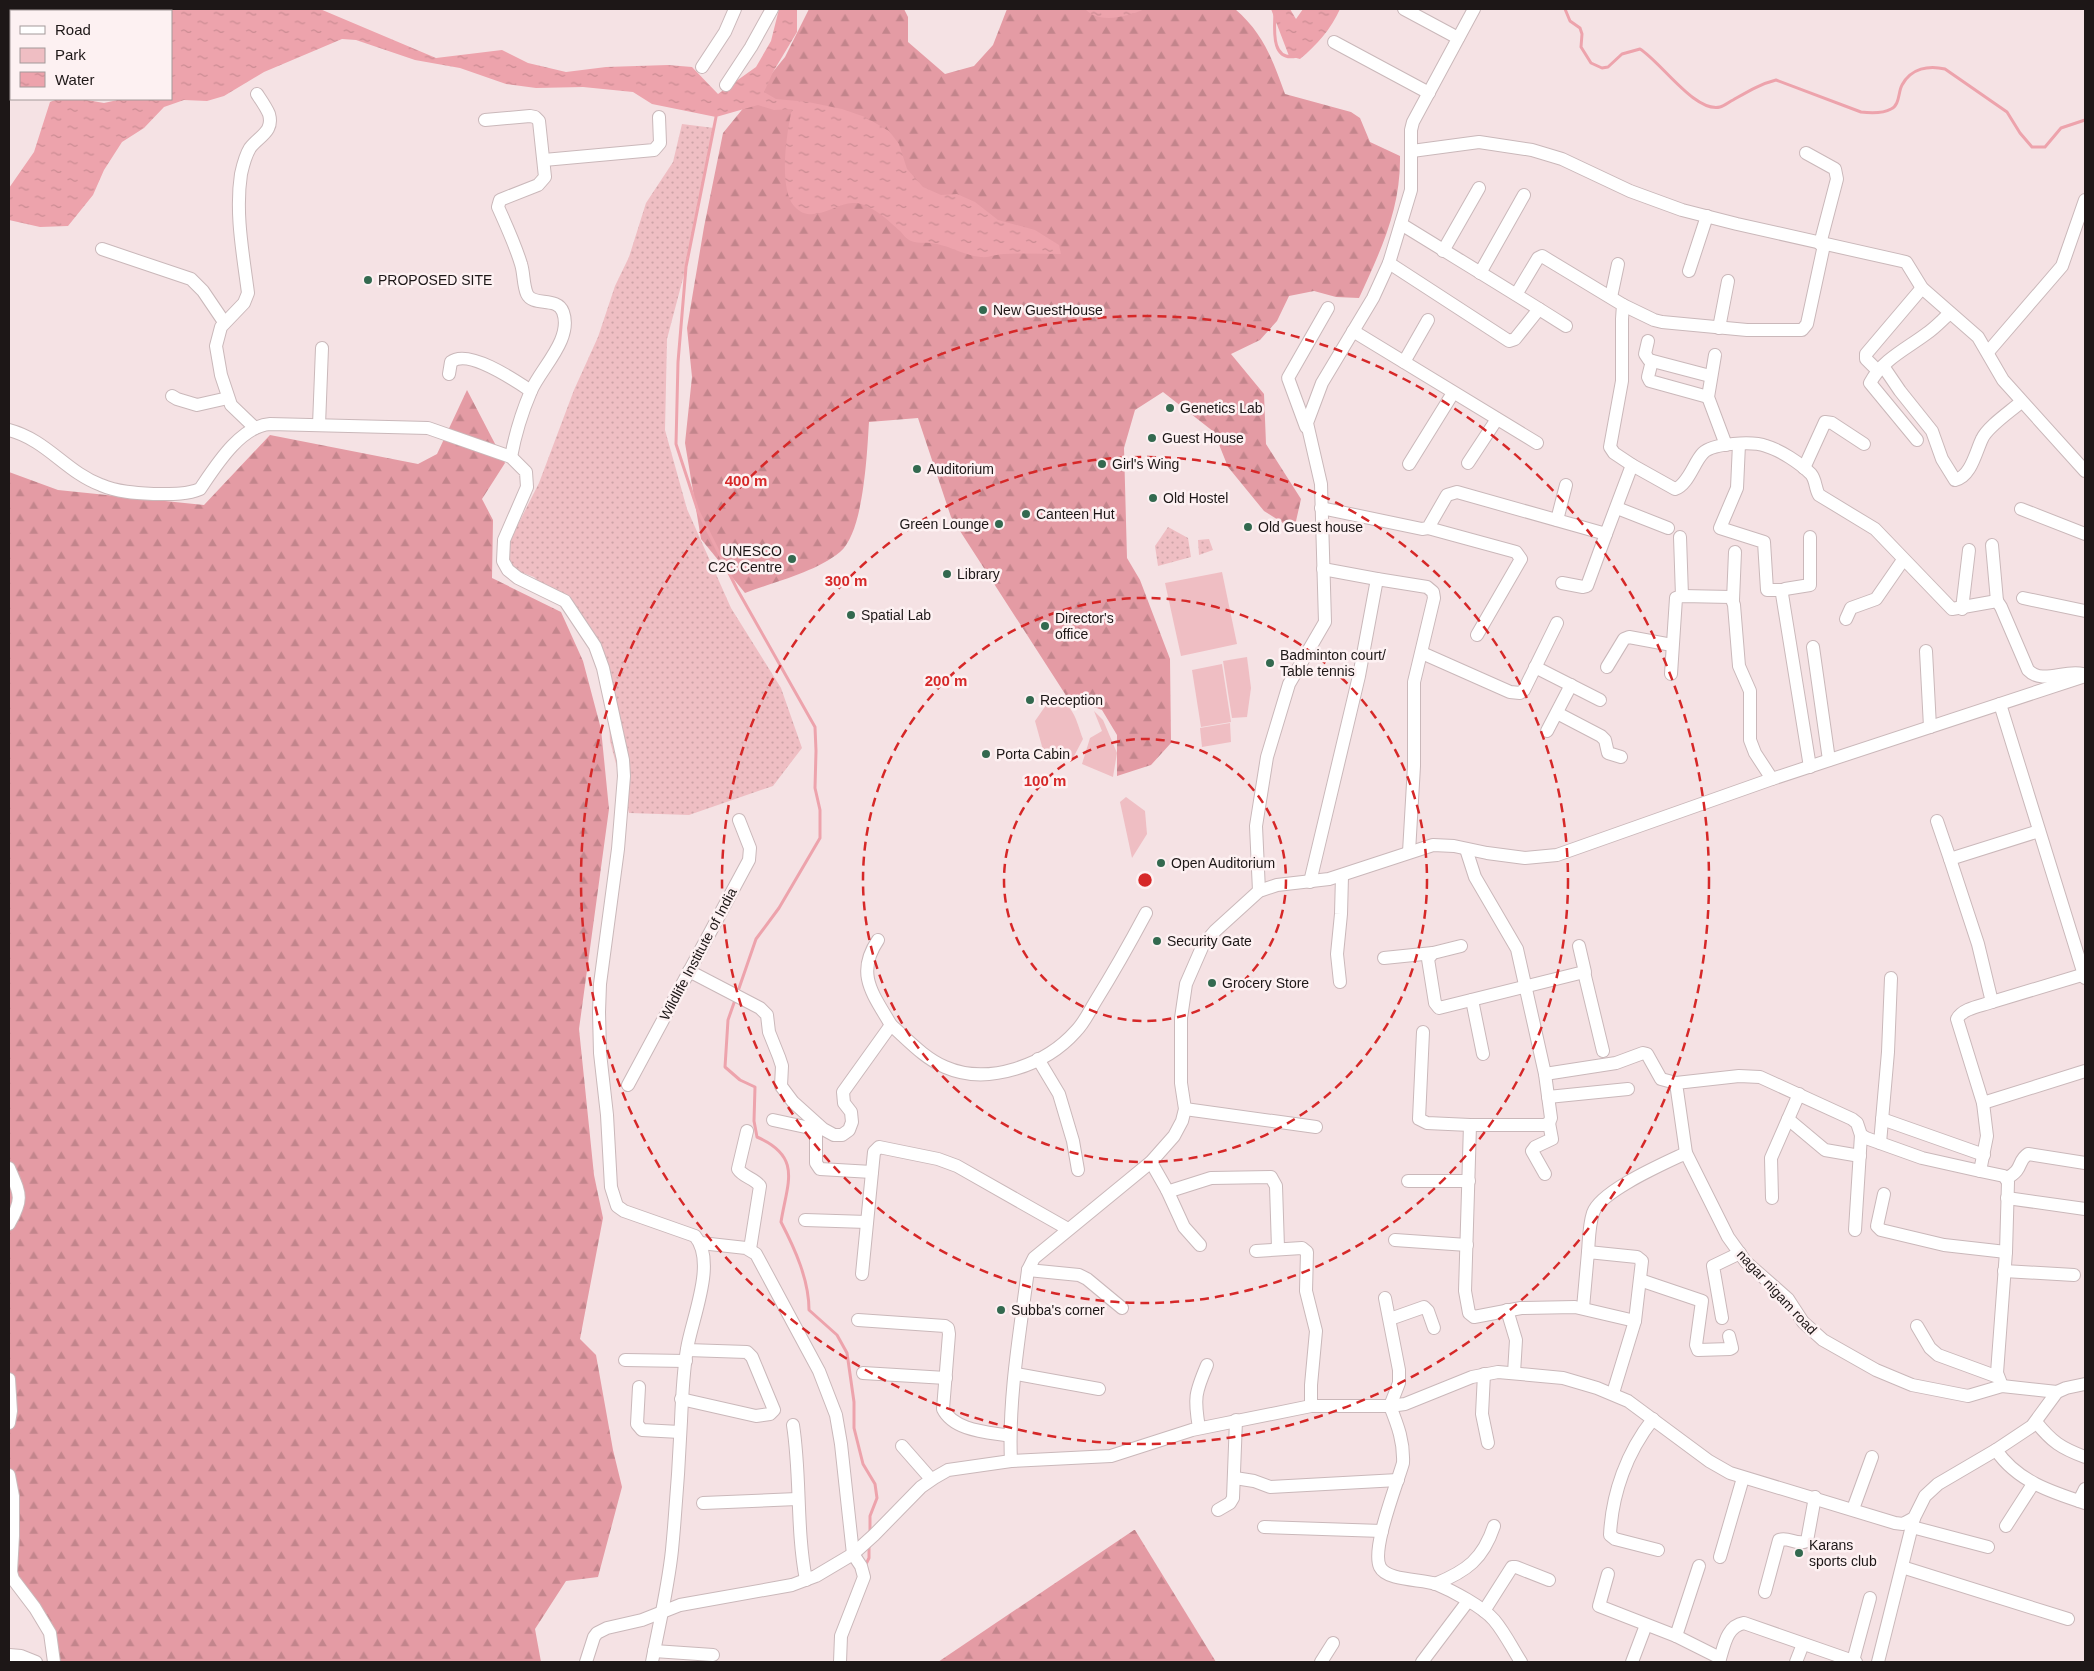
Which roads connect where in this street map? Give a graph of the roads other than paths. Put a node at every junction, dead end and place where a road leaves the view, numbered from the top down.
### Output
1 (736, 9) edge
2 (772, 9) edge
3 (1404, 9) edge
4 (1474, 9) edge
5 (1458, 38) junction
6 (1334, 42) dead end
7 (702, 67) dead end
8 (726, 85) dead end
9 (1429, 93) junction
10 (257, 94) dead end
11 (660, 117) dead end
12 (485, 120) dead end
13 (1412, 151) junction
14 (1806, 153) dead end
15 (544, 160) junction
16 (1479, 188) dead end
17 (1524, 195) dead end
18 (2085, 200) edge
19 (1707, 216) junction
20 (1401, 224) junction
21 (1822, 244) junction
22 (102, 249) dead end
23 (1444, 251) junction
24 (1389, 263) junction
25 (1618, 264) dead end
26 (1689, 271) dead end
27 (1480, 273) junction
28 (1728, 282) dead end
29 (1922, 288) junction
30 (1517, 293) junction
31 (1611, 297) junction
32 (1623, 305) junction
33 (1328, 308) dead end
34 (1539, 309) junction
35 (1950, 313) junction
36 (1428, 320) dead end
37 (224, 322) junction
38 (1566, 326) dead end
39 (1718, 328) junction
40 (1354, 331) junction
41 (1648, 341) dead end
42 (322, 348) dead end
43 (1988, 352) junction
44 (1715, 355) dead end
45 (1652, 361) junction
46 (1404, 362) junction
47 (1881, 368) junction
48 (449, 374) dead end
49 (1710, 376) junction
50 (531, 390) junction
51 (1453, 393) junction
52 (172, 396) dead end
53 (1708, 397) junction
54 (228, 398) junction
55 (2022, 402) junction
56 (1497, 419) junction
57 (319, 425) junction
58 (256, 428) junction
59 (9, 430) edge
60 (1308, 432) junction
61 (1917, 440) dead end
62 (1538, 443) dead end
63 (1864, 444) dead end
64 (1732, 445) junction
65 (511, 457) junction
66 (1468, 463) dead end
67 (1409, 464) dead end
68 (1632, 465) junction
69 (2084, 466) edge
70 (1804, 468) junction
71 (1566, 485) dead end
72 (1321, 508) junction
73 (1617, 508) junction
74 (2021, 508) dead end
75 (1557, 520) junction
76 (1428, 528) junction
77 (1668, 528) dead end
78 (1606, 534) junction
79 (2085, 534) edge
80 (1680, 537) dead end
81 (1810, 537) dead end
82 (1992, 545) dead end
83 (1969, 550) dead end
84 (1735, 552) dead end
85 (1904, 560) junction
86 (1323, 569) junction
87 (1377, 579) junction
88 (1562, 583) dead end
89 (1783, 590) junction
90 (1682, 596) junction
91 (2024, 598) dead end
92 (1733, 600) junction
93 (1997, 601) junction
94 (1962, 609) junction
95 (2085, 611) edge
96 (1846, 618) dead end
97 (1557, 623) dead end
98 (1477, 635) dead end
99 (1672, 645) junction
100 (1813, 647) dead end
101 (1926, 651) dead end
102 (1422, 653) junction
103 (1535, 667) junction
104 (1607, 667) dead end
105 (2084, 673) edge
106 (1671, 674) dead end
107 (1571, 686) junction
108 (1600, 700) dead end
109 (2000, 704) junction
110 (1557, 713) junction
111 (1930, 727) junction
112 (1547, 731) dead end
113 (1621, 757) dead end
114 (1829, 760) junction
115 (1810, 767) junction
116 (1772, 779) junction
117 (738, 820) dead end
118 (1936, 821) dead end
119 (2039, 831) junction
120 (1466, 849) junction
121 (1410, 852) junction
122 (1950, 860) junction
123 (1342, 876) junction
124 (1310, 882) junction
125 (1259, 891) junction
126 (1146, 913) dead end
127 (878, 940) dead end
128 (1461, 946) dead end
129 (1579, 946) dead end
130 (1433, 953) junction
131 (1384, 958) dead end
132 (689, 971) junction
133 (1584, 972) junction
134 (2085, 976) edge
135 (1891, 978) dead end
136 (1340, 982) dead end
137 (1525, 988) junction
138 (1472, 1000) junction
139 (1992, 1002) junction
140 (891, 1025) junction
141 (1423, 1032) dead end
142 (1602, 1051) dead end
143 (1483, 1054) dead end
144 (1038, 1059) junction
145 (2085, 1071) edge
146 (1545, 1074) junction
147 (1676, 1083) junction
148 (628, 1085) dead end
149 (1628, 1090) dead end
150 (1799, 1094) junction
151 (1548, 1097) junction
152 (1982, 1103) junction
153 (1185, 1109) junction
154 (1788, 1119) junction
155 (1882, 1119) junction
156 (773, 1120) dead end
157 (1549, 1123) junction
158 (1470, 1125) junction
159 (1316, 1127) dead end
160 (747, 1131) dead end
161 (1861, 1136) junction
162 (1880, 1143) junction
163 (1686, 1153) junction
164 (1984, 1155) junction
165 (1860, 1156) junction
166 (1151, 1162) junction
167 (2085, 1163) edge
168 (9, 1168) edge
169 (1078, 1170) dead end
170 (1980, 1170) junction
171 (872, 1172) junction
172 (1545, 1174) dead end
173 (2007, 1178) junction
174 (1408, 1181) dead end
175 (1469, 1181) junction
176 (1167, 1190) junction
177 (1884, 1194) dead end
178 (1772, 1198) dead end
179 (2007, 1198) junction
180 (14, 1199) edge
181 (2085, 1209) edge
182 (805, 1220) dead end
183 (867, 1222) junction
184 (9, 1224) edge
185 (1068, 1229) junction
186 (1855, 1230) dead end
187 (1395, 1240) dead end
188 (701, 1243) junction
189 (1200, 1244) dead end
190 (1467, 1245) junction
191 (1278, 1248) junction
192 (750, 1249) junction
193 (1256, 1251) dead end
194 (1588, 1252) junction
195 (2006, 1252) junction
196 (1740, 1253) junction
197 (1028, 1270) junction
198 (2004, 1271) junction
199 (862, 1274) dead end
200 (2074, 1275) dead end
201 (1640, 1280) junction
202 (1385, 1298) dead end
203 (1122, 1308) dead end
204 (1583, 1308) junction
205 (1507, 1310) junction
206 (1722, 1318) dead end
207 (1390, 1319) junction
208 (858, 1320) dead end
209 (1635, 1321) junction
210 (1917, 1326) dead end
211 (1434, 1328) dead end
212 (1729, 1336) dead end
213 (686, 1355) junction
214 (625, 1360) dead end
215 (1207, 1365) dead end
216 (863, 1373) dead end
217 (1514, 1373) junction
218 (1016, 1374) junction
219 (1484, 1374) junction
220 (946, 1378) junction
221 (9, 1379) edge
222 (2000, 1382) junction
223 (2085, 1384) edge
224 (639, 1387) dead end
225 (1099, 1389) dead end
226 (2057, 1392) junction
227 (1614, 1394) junction
228 (681, 1399) junction
229 (1311, 1406) junction
230 (1390, 1406) junction
231 (1653, 1419) junction
232 (1236, 1420) junction
233 (2036, 1422) junction
234 (9, 1423) edge
235 (793, 1425) dead end
236 (1199, 1428) junction
237 (680, 1432) junction
238 (1010, 1436) junction
239 (1488, 1443) dead end
240 (902, 1446) dead end
241 (1996, 1450) junction
242 (1872, 1457) dead end
243 (2085, 1457) edge
244 (1011, 1461) junction
245 (9, 1475) edge
246 (1235, 1478) junction
247 (1743, 1478) junction
248 (931, 1480) junction
249 (1398, 1480) junction
250 (2033, 1484) junction
251 (2085, 1489) edge
252 (1815, 1498) junction
253 (797, 1499) junction
254 (2082, 1502) edge
255 (703, 1503) dead end
256 (1218, 1510) dead end
257 (1853, 1510) junction
258 (1913, 1523) junction
259 (1494, 1526) dead end
260 (2006, 1526) dead end
261 (1264, 1527) dead end
262 (1382, 1531) junction
263 (1988, 1546) dead end
264 (1658, 1550) dead end
265 (853, 1554) junction
266 (1720, 1557) dead end
267 (1699, 1566) dead end
268 (1902, 1567) junction
269 (1608, 1574) dead end
270 (806, 1580) junction
271 (1549, 1580) dead end
272 (1435, 1584) junction
273 (1765, 1592) dead end
274 (1870, 1598) dead end
275 (1468, 1601) junction
276 (663, 1610) junction
277 (1484, 1611) junction
278 (2068, 1619) dead end
279 (1646, 1625) junction
280 (1676, 1636) junction
281 (1333, 1643) dead end
282 (1803, 1644) junction
283 (9, 1655) edge
284 (713, 1655) dead end
285 (653, 1656) edge
286 (1719, 1660) edge
287 (36, 1662) edge
288 (54, 1662) edge
289 (586, 1662) edge
290 (840, 1662) edge
291 (1321, 1662) edge
292 (1422, 1662) edge
293 (1520, 1662) edge
294 (1632, 1662) edge
295 (1796, 1662) edge
296 (1855, 1662) edge
297 (1878, 1662) edge

1 - 7 street
2 - 8 street
3 - 5 street
4 - 5 street
5 - 9 street
6 - 9 street
9 - 13 street
10 - 37 street
11 - 15 street
12 - 15 street
13 - 19 street
13 - 20 street
14 - 21 street
15 - 50 street
16 - 23 street
17 - 27 street
18 - 43 street
19 - 21 street
19 - 26 street
20 - 23 street
20 - 24 street
21 - 29 street
21 - 39 street
22 - 37 street
23 - 27 street
24 - 34 street
24 - 40 street
25 - 31 street
27 - 30 street
28 - 39 street
29 - 35 street
29 - 47 street
30 - 31 street
30 - 34 street
31 - 32 street
32 - 39 street
32 - 68 street
33 - 60 street
34 - 38 street
35 - 43 street
35 - 47 street
36 - 46 street
37 - 54 street
40 - 46 street
40 - 60 street
41 - 45 street
42 - 57 street
43 - 55 street
44 - 49 street
45 - 49 street
45 - 53 street
46 - 51 street
47 - 55 street
47 - 61 street
48 - 50 street
49 - 53 street
50 - 65 street
51 - 56 street
51 - 67 street
52 - 54 street
53 - 64 street
54 - 58 street
55 - 69 street
56 - 62 street
56 - 66 street
57 - 58 street
57 - 65 street
58 - 59 street
60 - 72 street
63 - 70 street
64 - 68 street
64 - 70 street
64 - 89 street
65 - 188 street
68 - 73 street
70 - 85 street
71 - 75 street
72 - 76 street
72 - 86 street
73 - 77 street
73 - 78 street
74 - 79 street
75 - 76 street
75 - 78 street
76 - 98 street
78 - 88 street
80 - 90 street
81 - 89 street
82 - 93 street
83 - 94 street
84 - 92 street
85 - 94 street
85 - 96 street
86 - 87 street
86 - 125 street
87 - 102 street
87 - 124 street
89 - 115 street
90 - 92 street
90 - 99 street
91 - 95 street
92 - 116 street
93 - 94 street
93 - 105 street
97 - 103 street
99 - 104 street
99 - 106 street
100 - 114 street
101 - 111 street
102 - 103 street
102 - 121 street
103 - 107 street
105 - 109 street
107 - 108 street
107 - 110 street
109 - 111 street
109 - 119 street
110 - 112 street
110 - 113 street
111 - 114 street
114 - 115 street
115 - 116 street
116 - 120 street
117 - 132 street, Wildlife Institute of India
118 - 122 street
119 - 122 street
119 - 134 street
120 - 121 street
120 - 137 street
121 - 123 street
122 - 139 street
123 - 124 street
123 - 136 street
124 - 125 street
125 - 153 street
126 - 144 street
127 - 140 street
128 - 130 street
129 - 133 street
130 - 131 street
130 - 138 street
132 - 140 street
132 - 148 street, Wildlife Institute of India
133 - 137 street
133 - 142 street
134 - 139 street
135 - 155 street
137 - 138 street
137 - 146 street
138 - 143 street
139 - 152 street
140 - 144 street
141 - 158 street
144 - 169 street
145 - 152 street
146 - 147 street
146 - 151 street
147 - 150 street
147 - 163 street, nagar nigam road
149 - 151 street
150 - 154 street
150 - 161 street
151 - 157 street
152 - 164 street
153 - 159 street
153 - 166 street
154 - 165 street
154 - 178 street
155 - 162 street
155 - 164 street
156 - 171 street
157 - 158 street
157 - 172 street
158 - 175 street
160 - 192 street
161 - 162 street
161 - 165 street
162 - 170 street
163 - 194 street
163 - 196 street, nagar nigam road
164 - 170 street
165 - 186 street
166 - 176 street
166 - 185 street
167 - 173 street
168 - 180 street
170 - 173 street
171 - 183 street
171 - 185 street
173 - 179 street
174 - 175 street
175 - 190 street
176 - 189 street
176 - 191 street
177 - 195 street
179 - 181 street
179 - 195 street
180 - 184 street
182 - 183 street
183 - 199 street
185 - 197 street
187 - 190 street
188 - 192 street
188 - 213 street
190 - 205 street
191 - 193 street
191 - 229 street
192 - 265 street
194 - 201 street
194 - 204 street
195 - 198 street
196 - 206 street
196 - 222 street, nagar nigam road
197 - 203 street
197 - 218 street
198 - 200 street
198 - 222 street
201 - 209 street
201 - 212 street
202 - 207 street
204 - 205 street
204 - 209 street
205 - 217 street
207 - 211 street
207 - 230 street
208 - 220 street
209 - 227 street
210 - 222 street
213 - 214 street
213 - 228 street
213 - 228 street
215 - 236 street
216 - 220 street
217 - 219 street
217 - 227 street
218 - 225 street
218 - 238 street
219 - 230 street
219 - 239 street
220 - 238 street
221 - 234 street
222 - 226 street, nagar nigam road
223 - 226 street
224 - 237 street
226 - 233 street
227 - 231 street
228 - 237 street
229 - 230 street
229 - 232 street
230 - 249 street
231 - 247 street
231 - 264 street
232 - 236 street
232 - 246 street
233 - 241 street
233 - 243 street
235 - 253 street
236 - 244 street
237 - 276 street
238 - 244 street
240 - 248 street
241 - 250 street
241 - 258 street
242 - 257 street
244 - 248 street
245 - 288 street
246 - 249 street
246 - 256 street
247 - 252 street
247 - 266 street
248 - 265 street
249 - 262 street
250 - 254 street
250 - 260 street
251 - 254 street
252 - 257 street
252 - 273 street
253 - 255 street
253 - 270 street
257 - 258 street
258 - 263 street
258 - 268 street
259 - 272 street
261 - 262 street
262 - 272 street
265 - 270 street
265 - 290 street
267 - 280 street
268 - 278 street
268 - 297 street
269 - 279 street
270 - 276 street
271 - 277 street
272 - 275 street
274 - 296 street
275 - 277 street
275 - 292 street
276 - 285 street
276 - 289 street
277 - 293 street
279 - 280 street
279 - 294 street
280 - 286 street
281 - 291 street
282 - 286 street
282 - 295 street
282 - 296 street
283 - 287 street
284 - 285 street

